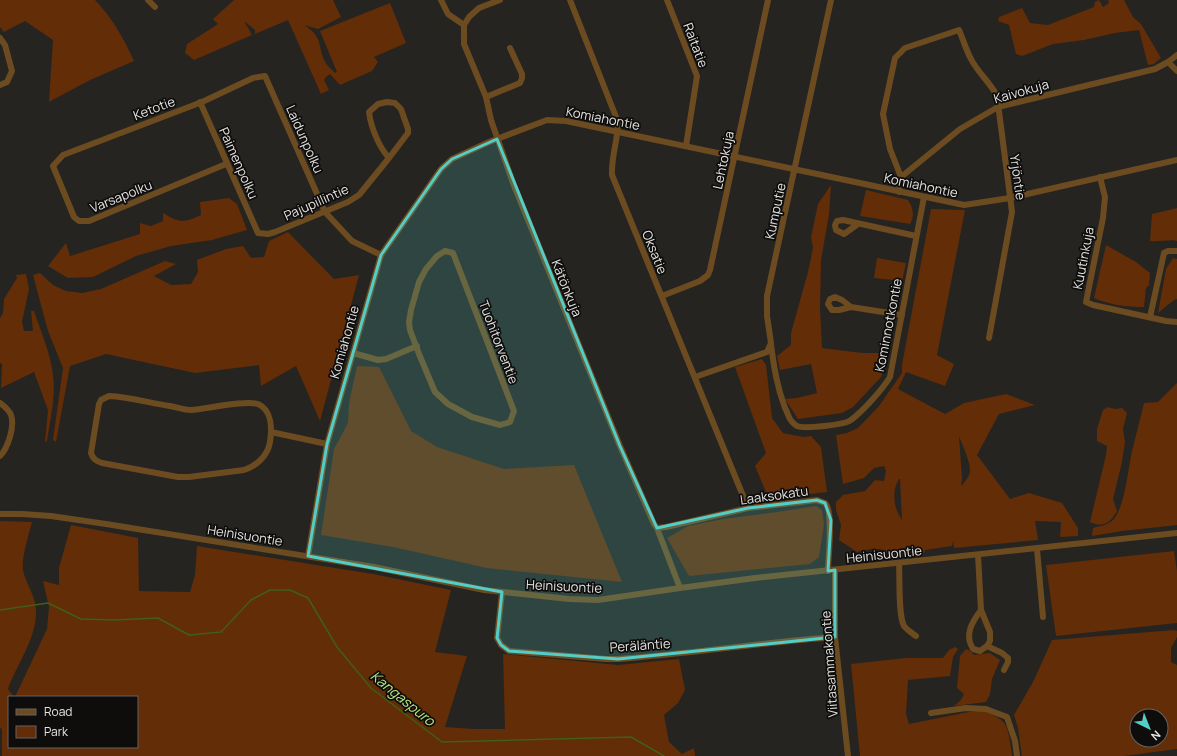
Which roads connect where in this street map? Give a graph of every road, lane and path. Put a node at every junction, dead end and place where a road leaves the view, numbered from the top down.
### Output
1 (148, 0) edge
2 (441, 0) edge
3 (500, 0) edge
4 (570, 0) edge
5 (667, 0) edge
6 (768, 0) edge
7 (831, 0) edge
8 (155, 7) dead end
9 (464, 25) junction
10 (0, 38) edge
11 (510, 48) dead end
12 (1177, 55) edge
13 (1168, 62) junction
14 (1177, 71) edge
15 (265, 76) joint
16 (0, 86) edge
17 (486, 97) junction
18 (200, 102) junction
19 (998, 107) junction
20 (618, 132) junction
21 (497, 139) junction
22 (686, 146) junction
23 (735, 157) junction
24 (390, 158) junction
25 (1177, 160) edge
26 (226, 164) junction
27 (53, 166) joint
28 (795, 170) junction
29 (901, 177) junction
30 (1100, 177) junction
31 (899, 192) junction
32 (924, 197) junction
33 (1010, 198) junction
34 (325, 212) junction
35 (858, 224) dead end
36 (258, 233) joint
37 (916, 236) junction
38 (1177, 252) edge
39 (381, 255) junction
40 (662, 296) junction
41 (850, 307) dead end
42 (902, 315) junction
43 (1150, 317) junction
44 (1177, 322) edge
45 (990, 338) dead end
46 (771, 344) junction
47 (417, 346) junction
48 (353, 352) junction
49 (695, 376) junction
50 (0, 403) edge
51 (271, 432) junction
52 (327, 444) junction
53 (0, 456) edge
54 (748, 508) junction
55 (0, 514) edge
56 (657, 528) junction
57 (1177, 533) edge
58 (1037, 549) junction
59 (978, 555) junction
60 (308, 556) junction
61 (899, 564) junction
62 (835, 570) junction
63 (828, 571) junction
64 (680, 588) junction
65 (502, 592) junction
66 (982, 610) junction
67 (1043, 617) dead end
68 (916, 636) dead end
69 (835, 637) junction
70 (987, 646) junction
71 (1004, 670) dead end
72 (931, 713) dead end
73 (848, 756) edge
74 (1017, 756) edge

1 - 8 street
2 - 9 street
3 - 9 street
4 - 20 street, Oksatie
5 - 22 street, Raitatie
6 - 23 street, Lehtokuja
7 - 28 street, Kumputie
9 - 17 street, Kätönkuja
10 - 16 street
11 - 17 street
12 - 13 street, Kaivokuja
13 - 14 street
13 - 19 street, Kaivokuja
15 - 18 street, Ketotie
15 - 34 street, Laidunpolku
17 - 21 street, Kätönkuja
18 - 26 street, Paimenpolku
18 - 27 street, Ketotie
19 - 29 street, Kaivokuja
19 - 29 street, Yrjöntie
19 - 33 street, Yrjöntie
20 - 21 street, Komiahontie
20 - 22 street, Komiahontie
20 - 40 street, Oksatie
21 - 39 street, Komiahontie
21 - 56 street, Kätönkuja
22 - 23 street, Komiahontie
23 - 28 street, Komiahontie
23 - 40 street, Lehtokuja
24 - 24 street, Pajupillintie
24 - 34 street, Pajupillintie
25 - 30 street, Komiahontie
26 - 27 street, Varsapolku
26 - 36 street, Paimenpolku
28 - 31 street, Komiahontie
28 - 46 street, Kumputie
29 - 31 street
30 - 33 street, Komiahontie
30 - 43 street, Kuutinkuja
31 - 32 street, Komiahontie
32 - 33 street, Komiahontie
32 - 37 street, Kominnotkontie
33 - 45 street, Yrjöntie
34 - 36 street, Pajupillintie
34 - 39 street, Laidunpolku
35 - 37 street
37 - 42 street, Kominnotkontie
38 - 43 street
39 - 48 street, Komiahontie
40 - 49 street, Oksatie
41 - 42 street
42 - 46 street, Kominnotkontie
43 - 44 street, Kuutinkuja
46 - 49 street
47 - 47 street, Tuohitorventie
47 - 48 street
48 - 52 street, Komiahontie
49 - 54 street, Oksatie
50 - 53 street
51 - 51 street
51 - 52 street
52 - 60 street, Komiahontie
54 - 56 street, Laaksokatu
54 - 63 street, Laaksokatu
55 - 60 street, Heinisuontie
56 - 64 street, Kätönkuja
57 - 58 street, Heinisuontie
58 - 59 street, Heinisuontie
58 - 67 street
59 - 61 street, Heinisuontie
59 - 66 street
60 - 65 street, Heinisuontie
61 - 62 street, Heinisuontie
61 - 68 street
62 - 63 street, Heinisuontie
62 - 69 street, Viitasammakontie
63 - 64 street, Heinisuontie
64 - 65 street, Heinisuontie
65 - 69 street, Peräläntie
66 - 70 street
66 - 70 street
69 - 73 street, Viitasammakontie
70 - 71 street
72 - 74 street

